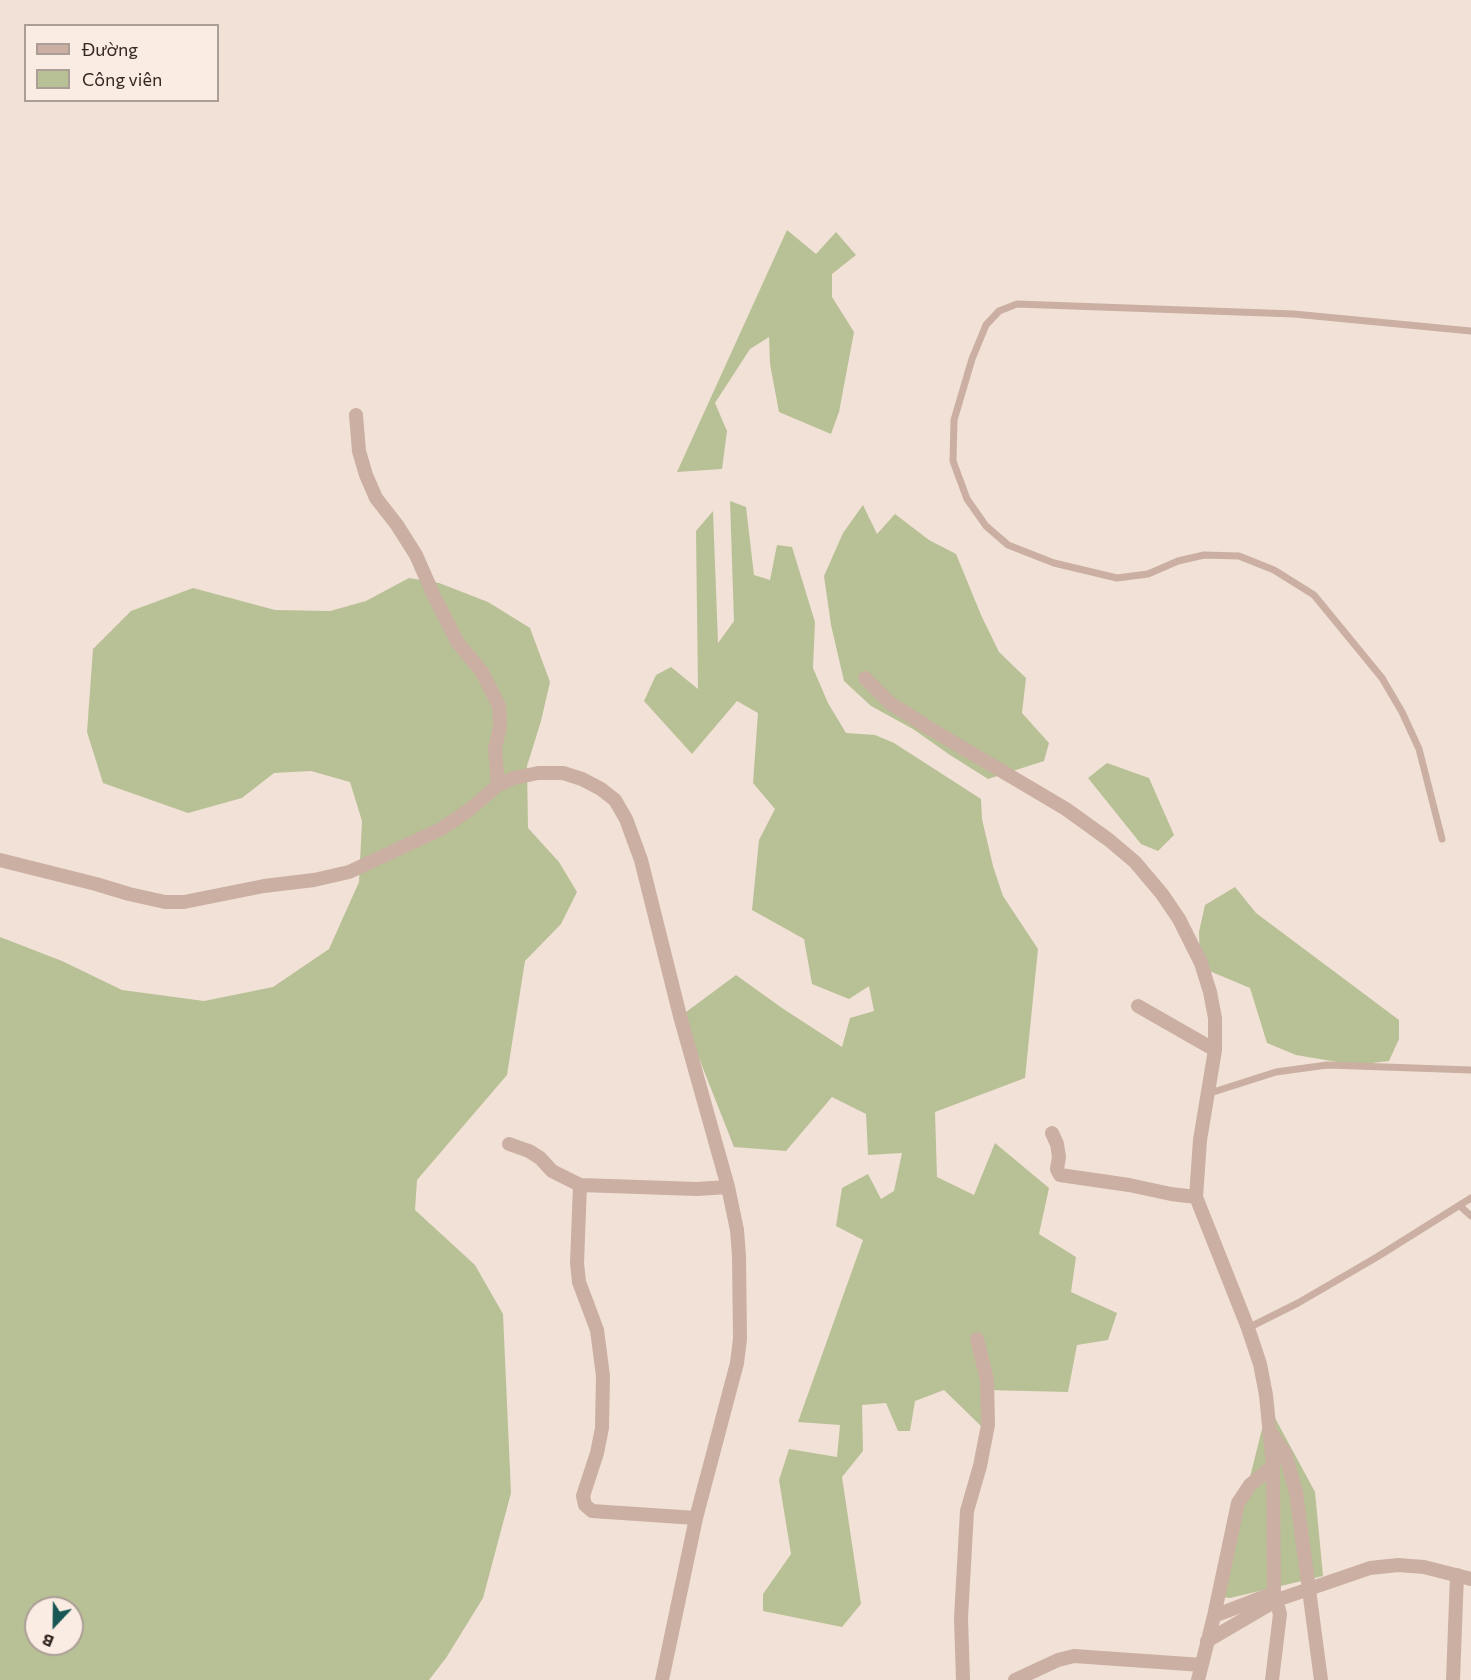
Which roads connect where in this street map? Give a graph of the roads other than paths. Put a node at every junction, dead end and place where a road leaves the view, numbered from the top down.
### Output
1 (1471, 331) edge
2 (356, 415) dead end
3 (865, 678) dead end
4 (498, 785) junction
5 (1442, 839) dead end
6 (0, 860) edge
7 (1138, 1006) dead end
8 (1215, 1050) junction
9 (1471, 1070) edge
10 (1207, 1094) junction
11 (1052, 1133) dead end
12 (509, 1144) dead end
13 (580, 1185) junction
14 (728, 1187) junction
15 (1196, 1197) junction
16 (1471, 1198) edge
17 (1460, 1206) junction
18 (1471, 1216) edge
19 (1248, 1328) junction
20 (977, 1339) dead end
21 (1269, 1431) junction
22 (1273, 1466) junction
23 (696, 1518) junction
24 (1457, 1575) junction
25 (1471, 1579) edge
26 (1308, 1590) junction
27 (1276, 1596) junction
28 (1214, 1616) junction
29 (1207, 1641) junction
30 (1202, 1665) junction
31 (662, 1680) edge
32 (963, 1680) edge
33 (1015, 1680) edge
34 (1198, 1680) edge
35 (1272, 1680) edge
36 (1321, 1680) edge
37 (1453, 1680) edge

1 - 5 lane
2 - 4 street
3 - 8 street
4 - 6 street
4 - 14 street
7 - 8 street
8 - 10 street
9 - 10 lane
10 - 15 street
11 - 15 street
12 - 13 street
13 - 14 street
13 - 23 street
14 - 23 street
15 - 19 street
16 - 17 lane
17 - 18 lane
17 - 19 lane
19 - 21 street
20 - 32 street
21 - 22 street
21 - 26 street
22 - 27 street
22 - 28 street
23 - 31 street
24 - 25 street
24 - 26 street
24 - 37 street
26 - 27 street
26 - 36 street
27 - 28 street
27 - 29 street
27 - 35 street
28 - 29 street
29 - 30 street
30 - 33 street
30 - 34 street

